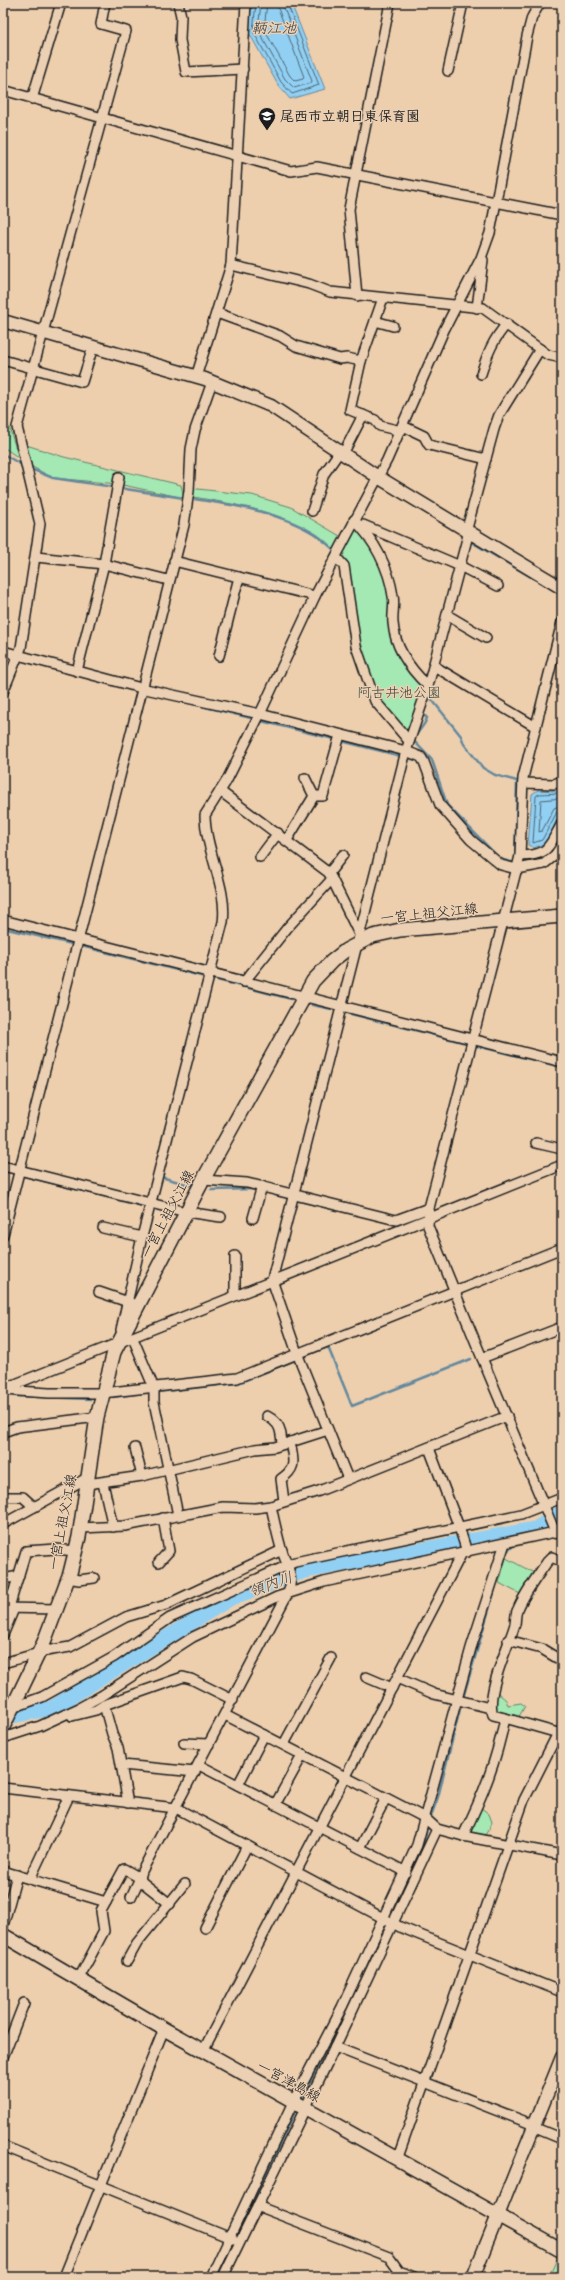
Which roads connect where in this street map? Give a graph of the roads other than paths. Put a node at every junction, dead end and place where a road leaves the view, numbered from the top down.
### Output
1 (60, 3) edge
2 (105, 3) edge
3 (178, 3) edge
4 (246, 3) edge
5 (462, 3) edge
6 (540, 3) edge
7 (388, 4) edge
8 (243, 69) junction
9 (448, 71) dead end
10 (3, 90) edge
11 (32, 99) junction
12 (104, 119) junction
13 (238, 156) junction
14 (355, 175) junction
15 (496, 202) junction
16 (562, 215) edge
17 (484, 250) junction
18 (231, 265) junction
19 (357, 296) junction
20 (382, 298) junction
21 (457, 306) junction
22 (477, 308) junction
23 (217, 312) junction
24 (3, 321) edge
25 (375, 321) junction
26 (507, 324) junction
27 (393, 326) dead end
28 (42, 332) junction
29 (93, 347) junction
30 (540, 349) junction
31 (562, 358) edge
32 (3, 360) edge
33 (361, 361) junction
34 (32, 368) junction
35 (481, 374) dead end
36 (196, 377) junction
37 (212, 382) junction
38 (363, 415) junction
39 (402, 428) junction
40 (341, 452) junction
41 (486, 459) junction
42 (119, 477) dead end
43 (378, 477) junction
44 (312, 511) dead end
45 (354, 520) junction
46 (466, 532) junction
47 (36, 557) junction
48 (336, 557) junction
49 (174, 561) junction
50 (104, 564) junction
51 (460, 566) junction
52 (239, 577) junction
53 (168, 580) junction
54 (498, 586) dead end
55 (562, 588) edge
56 (315, 596) junction
57 (447, 615) junction
58 (562, 622) edge
59 (486, 638) dead end
60 (3, 651) edge
61 (18, 656) junction
62 (219, 656) dead end
63 (434, 666) junction
64 (76, 671) junction
65 (428, 686) junction
66 (141, 688) junction
67 (3, 692) edge
68 (260, 714) junction
69 (536, 727) junction
70 (340, 735) junction
71 (409, 741) junction
72 (406, 751) junction
73 (304, 778) dead end
74 (562, 781) edge
75 (523, 783) junction
76 (220, 791) junction
77 (314, 796) junction
78 (562, 824) edge
79 (278, 833) junction
80 (287, 840) junction
81 (562, 845) edge
82 (343, 855) dead end
83 (260, 856) dead end
84 (520, 856) junction
85 (517, 869) junction
86 (331, 876) junction
87 (562, 916) edge
88 (3, 920) edge
89 (504, 922) junction
90 (77, 939) junction
91 (358, 939) junction
92 (209, 973) junction
93 (244, 982) junction
94 (305, 996) junction
95 (342, 1006) junction
96 (473, 1040) junction
97 (562, 1062) edge
98 (536, 1143) dead end
99 (562, 1149) edge
100 (562, 1165) edge
101 (3, 1166) edge
102 (19, 1170) junction
103 (203, 1180) junction
104 (262, 1186) junction
105 (294, 1194) junction
106 (151, 1202) junction
107 (429, 1208) junction
108 (186, 1212) junction
109 (220, 1217) dead end
110 (253, 1218) dead end
111 (428, 1218) junction
112 (103, 1228) dead end
113 (3, 1235) edge
114 (142, 1237) junction
115 (562, 1248) edge
116 (235, 1256) dead end
117 (272, 1280) junction
118 (454, 1290) junction
119 (99, 1292) dead end
120 (235, 1294) junction
121 (132, 1303) junction
122 (562, 1327) edge
123 (119, 1342) junction
124 (135, 1343) dead end
125 (297, 1353) junction
126 (482, 1358) junction
127 (154, 1388) junction
128 (3, 1390) edge
129 (102, 1392) junction
130 (267, 1416) dead end
131 (507, 1416) junction
132 (97, 1417) junction
133 (328, 1430) junction
134 (3, 1432) edge
135 (286, 1443) junction
136 (135, 1448) dead end
137 (429, 1448) junction
138 (169, 1470) junction
139 (142, 1476) junction
140 (348, 1479) junction
141 (87, 1481) junction
142 (103, 1483) junction
143 (3, 1497) edge
144 (562, 1498) edge
145 (284, 1501) junction
146 (545, 1505) junction
147 (271, 1506) junction
148 (34, 1508) junction
149 (178, 1515) junction
150 (163, 1518) junction
151 (3, 1524) edge
152 (113, 1527) junction
153 (80, 1528) junction
154 (460, 1528) junction
155 (557, 1529) edge
156 (505, 1543) junction
157 (282, 1550) junction
158 (464, 1550) junction
159 (75, 1551) junction
160 (159, 1562) dead end
161 (562, 1562) edge
162 (289, 1566) junction
163 (19, 1576) junction
164 (68, 1578) junction
165 (94, 1578) dead end
166 (3, 1579) edge
167 (290, 1589) junction
168 (3, 1590) edge
169 (8, 1607) edge
170 (58, 1609) junction
171 (3, 1635) edge
172 (508, 1640) junction
173 (37, 1655) junction
174 (331, 1658) dead end
175 (562, 1661) edge
176 (3, 1663) edge
177 (366, 1677) dead end
178 (397, 1678) junction
179 (392, 1688) junction
180 (233, 1700) junction
181 (457, 1700) junction
182 (104, 1705) junction
183 (490, 1708) junction
184 (8, 1710) edge
185 (225, 1715) junction
186 (505, 1718) junction
187 (51, 1721) junction
188 (3, 1727) edge
189 (560, 1731) edge
190 (264, 1735) junction
191 (3, 1738) edge
192 (184, 1743) dead end
193 (209, 1744) junction
194 (284, 1744) junction
195 (303, 1754) junction
196 (122, 1765) junction
197 (197, 1769) junction
198 (346, 1777) junction
199 (238, 1785) junction
200 (3, 1788) edge
201 (69, 1796) junction
202 (386, 1798) junction
203 (128, 1803) junction
204 (275, 1804) junction
205 (176, 1808) junction
206 (425, 1818) junction
207 (320, 1827) junction
208 (437, 1829) junction
209 (463, 1836) junction
210 (247, 1846) junction
211 (510, 1846) junction
212 (360, 1848) junction
213 (562, 1856) edge
214 (3, 1871) edge
215 (296, 1872) junction
216 (406, 1872) junction
217 (17, 1875) junction
218 (140, 1878) junction
219 (30, 1879) junction
220 (185, 1884) dead end
221 (131, 1897) dead end
222 (106, 1902) junction
223 (170, 1904) junction
224 (384, 1919) junction
225 (394, 1924) junction
226 (3, 1926) edge
227 (205, 1928) dead end
228 (3, 1935) edge
229 (470, 1956) junction
230 (127, 1961) dead end
231 (78, 1980) junction
232 (562, 1992) edge
233 (24, 2003) dead end
234 (164, 2029) junction
235 (7, 2035) edge
236 (335, 2046) junction
237 (203, 2051) junction
238 (3, 2057) edge
239 (562, 2057) edge
240 (425, 2083) junction
241 (298, 2105) junction
242 (534, 2126) junction
243 (562, 2139) edge
244 (3, 2146) edge
245 (397, 2160) junction
246 (100, 2184) junction
247 (257, 2206) junction
248 (498, 2215) junction
249 (229, 2237) junction
250 (240, 2241) junction
251 (562, 2252) edge
252 (64, 2277) edge
253 (211, 2277) edge
254 (223, 2277) edge
255 (414, 2277) edge
256 (473, 2277) edge

1 - 11 street
2 - 12 street
3 - 8 street
4 - 8 street
5 - 9 street
6 - 15 street
7 - 14 street
8 - 13 street
10 - 11 street
11 - 12 street
12 - 13 street
12 - 28 street
13 - 14 street
13 - 18 street
14 - 15 street
14 - 19 street
15 - 16 street
15 - 17 street
17 - 21 street
17 - 22 street
18 - 19 street
18 - 23 street
19 - 20 street
20 - 21 street
20 - 25 street
21 - 22 street
21 - 39 street
22 - 26 street
23 - 33 street
23 - 36 street
24 - 28 street
25 - 27 street
25 - 33 street
26 - 30 street
26 - 35 street
28 - 29 street
28 - 34 street
29 - 34 street
29 - 36 street
30 - 31 street
30 - 41 street
32 - 34 street
33 - 38 street
34 - 47 street
36 - 37 street
37 - 40 street
37 - 49 street
38 - 39 street
38 - 40 street
39 - 41 street
39 - 43 street
40 - 43 street
40 - 44 street
41 - 46 street
42 - 50 street
43 - 45 street
43 - 46 street
45 - 48 street
45 - 51 street
45 - 65 street
46 - 51 street
46 - 55 street
47 - 50 street
47 - 61 street
48 - 56 street
48 - 71 street
49 - 52 street
49 - 53 street
50 - 53 street
50 - 64 street
51 - 54 street
51 - 57 street
52 - 56 street
52 - 62 street
53 - 66 street
56 - 68 street
57 - 59 street
57 - 63 street
58 - 69 street
60 - 61 street
61 - 64 street
61 - 67 street
63 - 65 street
63 - 69 street
64 - 66 street
65 - 71 street
66 - 68 street
66 - 90 street
68 - 70 street
68 - 76 street
69 - 75 street
70 - 72 street
70 - 77 street
71 - 72 street
72 - 85 street
72 - 91 street
73 - 77 street
74 - 75 street
75 - 84 street
76 - 79 street
76 - 92 street
77 - 80 street
78 - 84 street
79 - 80 street
79 - 83 street
80 - 86 street
81 - 85 street
82 - 86 street
84 - 85 street
85 - 89 street
86 - 91 street
86 - 93 street
87 - 89 main road, 一宮上祖父江線
88 - 90 street
89 - 91 main road, 一宮上祖父江線
89 - 96 street
90 - 92 street
90 - 102 street
91 - 94 main road, 一宮上祖父江線
91 - 95 street
92 - 93 street
92 - 106 street
93 - 94 street
94 - 95 street
94 - 103 main road, 一宮上祖父江線
95 - 96 street
95 - 105 street
96 - 97 street
96 - 107 street
98 - 99 street
100 - 111 street
101 - 102 street
102 - 106 street
102 - 113 street
103 - 104 street
103 - 108 main road, 一宮上祖父江線
104 - 105 street
104 - 110 street
105 - 107 street
105 - 117 street
106 - 108 street
106 - 114 street
107 - 111 street
108 - 109 street
108 - 121 main road, 一宮上祖父江線
111 - 117 street
111 - 118 street
112 - 114 street
114 - 121 street
115 - 118 street
116 - 120 street
117 - 120 street
117 - 125 street
118 - 125 street
118 - 126 street
119 - 121 street
120 - 123 street
121 - 123 main road, 一宮上祖父江線
122 - 126 street
123 - 128 street
123 - 129 main road, 一宮上祖父江線
124 - 127 street
125 - 127 street
125 - 133 street
126 - 131 street
127 - 129 street
127 - 138 street
128 - 129 street
129 - 132 main road, 一宮上祖父江線
130 - 135 street
131 - 137 street
131 - 146 street
132 - 134 street
132 - 141 main road, 一宮上祖父江線
133 - 135 street
133 - 140 street
135 - 138 street
135 - 145 street
136 - 139 street
137 - 140 street
137 - 154 street
138 - 139 street
138 - 149 street
139 - 142 street
140 - 145 street
141 - 142 street
141 - 148 street
141 - 153 main road, 一宮上祖父江線
142 - 152 street
143 - 148 street
144 - 146 street
145 - 147 street
146 - 154 street
146 - 155 street
147 - 149 street
147 - 157 street
148 - 151 street
149 - 150 street
150 - 152 street
150 - 160 street
152 - 153 street
153 - 159 main road, 一宮上祖父江線
154 - 158 street
154 - 162 street
155 - 156 street
156 - 158 street
156 - 181 street
157 - 162 street
157 - 173 street
158 - 167 street
158 - 178 street
159 - 163 street
159 - 164 main road, 一宮上祖父江線
161 - 172 street
162 - 167 street
162 - 184 street
163 - 166 street
163 - 169 street
164 - 165 street
164 - 170 main road, 一宮上祖父江線
167 - 180 street
167 - 187 street
168 - 169 street
169 - 170 street
169 - 171 street
170 - 173 main road, 一宮上祖父江線
172 - 175 street
172 - 183 street
173 - 176 street
173 - 184 main road, 一宮上祖父江線
174 - 194 street
177 - 179 street
178 - 179 street
178 - 181 street
179 - 198 street
180 - 182 street
180 - 185 street
181 - 183 street
181 - 206 street
182 - 187 street
182 - 196 street
183 - 186 street
184 - 188 main road, 一宮上祖父江線
185 - 190 street
185 - 193 street
186 - 189 street
186 - 209 street
187 - 191 street
189 - 211 street
190 - 194 street
190 - 199 street
192 - 193 street
193 - 197 street
194 - 195 street
195 - 198 street
195 - 204 street
196 - 197 street
196 - 203 street
197 - 199 street
197 - 205 street
198 - 202 street
198 - 207 street
199 - 204 street
200 - 201 street
201 - 203 street
201 - 219 street
202 - 206 street
202 - 212 street
203 - 205 street
204 - 207 street
205 - 210 street
205 - 218 street
206 - 208 street
206 - 216 street
207 - 212 street
207 - 215 street
208 - 209 street
208 - 225 street
209 - 211 street
210 - 215 street
210 - 227 street
211 - 213 street
211 - 229 street
212 - 216 street
214 - 217 street
215 - 224 street
215 - 237 street
216 - 224 street
217 - 219 street
217 - 226 street
218 - 221 street
218 - 222 street
218 - 223 street
219 - 222 street
220 - 223 street
222 - 231 street
223 - 230 street
224 - 225 street
224 - 241 street
225 - 229 street
225 - 236 street
228 - 231 main road, 一宮津島線
229 - 232 street
229 - 240 street
231 - 234 main road, 一宮津島線
233 - 235 street
234 - 237 main road, 一宮津島線
234 - 246 street
235 - 238 street
236 - 240 street
236 - 241 street
237 - 241 main road, 一宮津島線
239 - 242 street
240 - 242 street
240 - 245 street
241 - 245 main road, 一宮津島線
241 - 247 street
241 - 249 street
242 - 243 street
242 - 248 street
244 - 246 street
245 - 248 main road, 一宮津島線
246 - 249 street
246 - 252 street
247 - 250 street
247 - 255 street
248 - 251 main road, 一宮津島線
248 - 256 street
249 - 250 street
249 - 253 street
250 - 254 street

